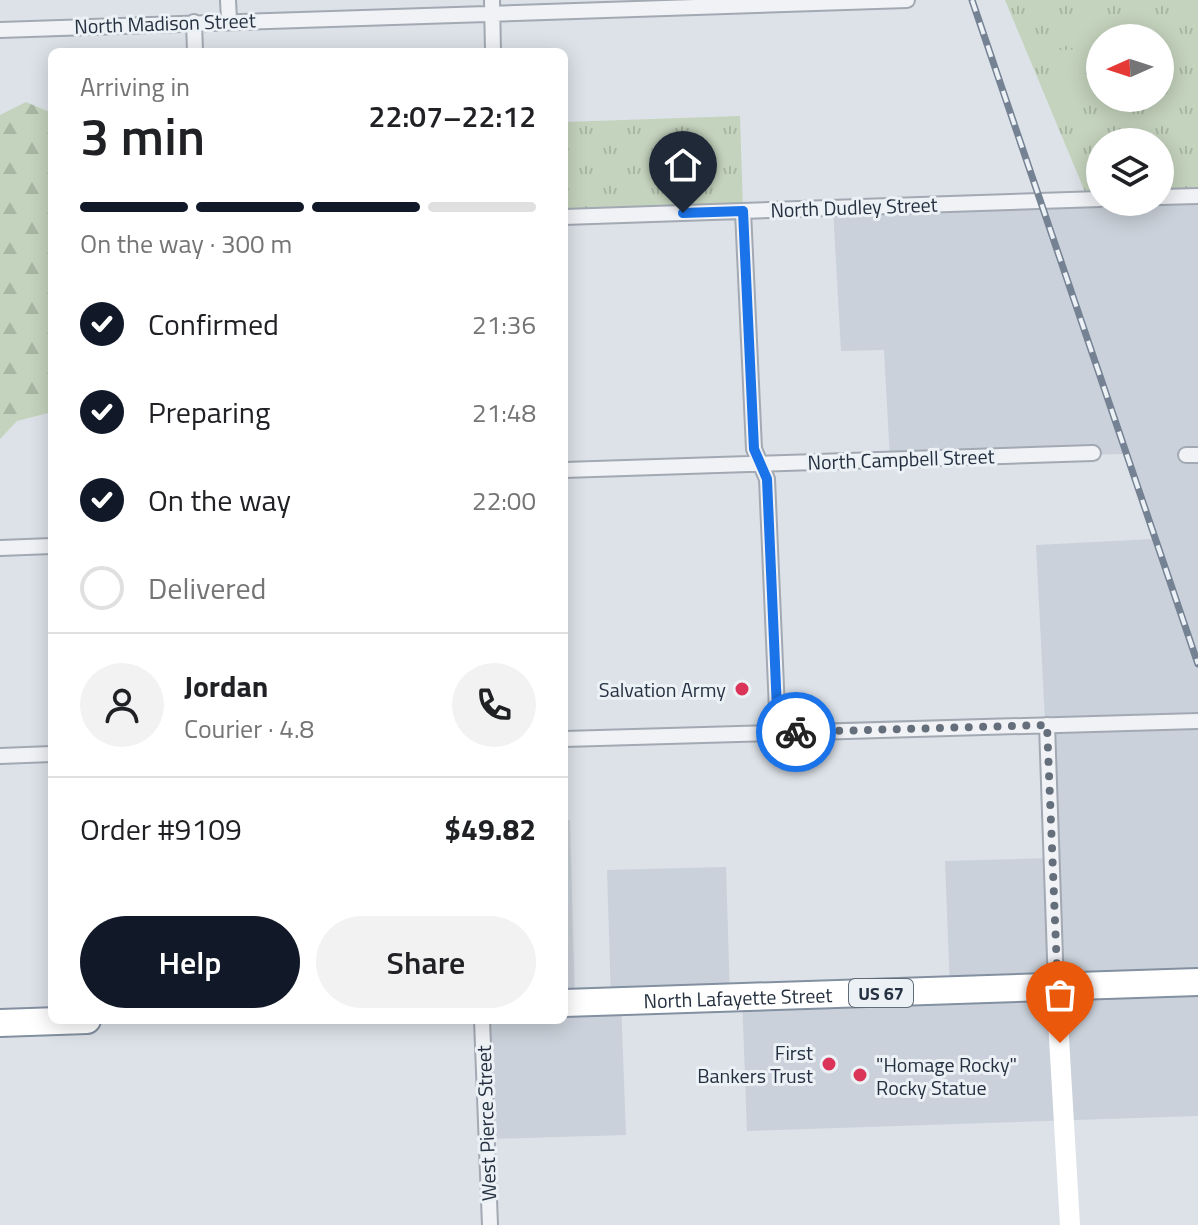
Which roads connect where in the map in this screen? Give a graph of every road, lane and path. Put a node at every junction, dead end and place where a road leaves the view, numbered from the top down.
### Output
1 (228, 0) edge
2 (907, 0) edge
3 (738, 2) edge
4 (492, 6) edge
5 (229, 20) junction
6 (194, 22) junction
7 (0, 30) edge
8 (195, 48) edge
9 (493, 48) edge
10 (1198, 196) edge
11 (1174, 197) edge
12 (1086, 199) edge
13 (743, 211) junction
14 (568, 217) edge
15 (1093, 453) dead end
16 (761, 464) junction
17 (568, 470) edge
18 (48, 546) edge
19 (0, 548) edge
20 (1198, 721) edge
21 (1047, 725) junction
22 (778, 733) junction
23 (568, 739) edge
24 (48, 754) edge
25 (0, 756) edge
26 (1198, 982) edge
27 (1056, 987) junction
28 (568, 1003) edge
29 (48, 1021) edge
30 (0, 1023) edge
31 (482, 1024) edge
32 (490, 1225) edge
33 (1070, 1225) edge

1 - 5 street
2 - 3 street, North Madison Street
3 - 4 street, North Madison Street
4 - 5 street, North Madison Street
4 - 9 street
5 - 6 street, North Madison Street
6 - 7 street, North Madison Street
6 - 8 street
10 - 11 street
12 - 13 street, North Dudley Street
13 - 14 street, North Dudley Street
13 - 16 street
15 - 16 street, North Campbell Street
16 - 17 street, North Campbell Street
16 - 22 street
18 - 19 street
20 - 21 street
21 - 22 street
21 - 27 street
22 - 23 street
24 - 25 street
26 - 27 highway, North Lafayette Street / US 67
27 - 28 highway, North Lafayette Street / US 67
27 - 33 street
29 - 30 highway
31 - 32 street, West Pierce Street

